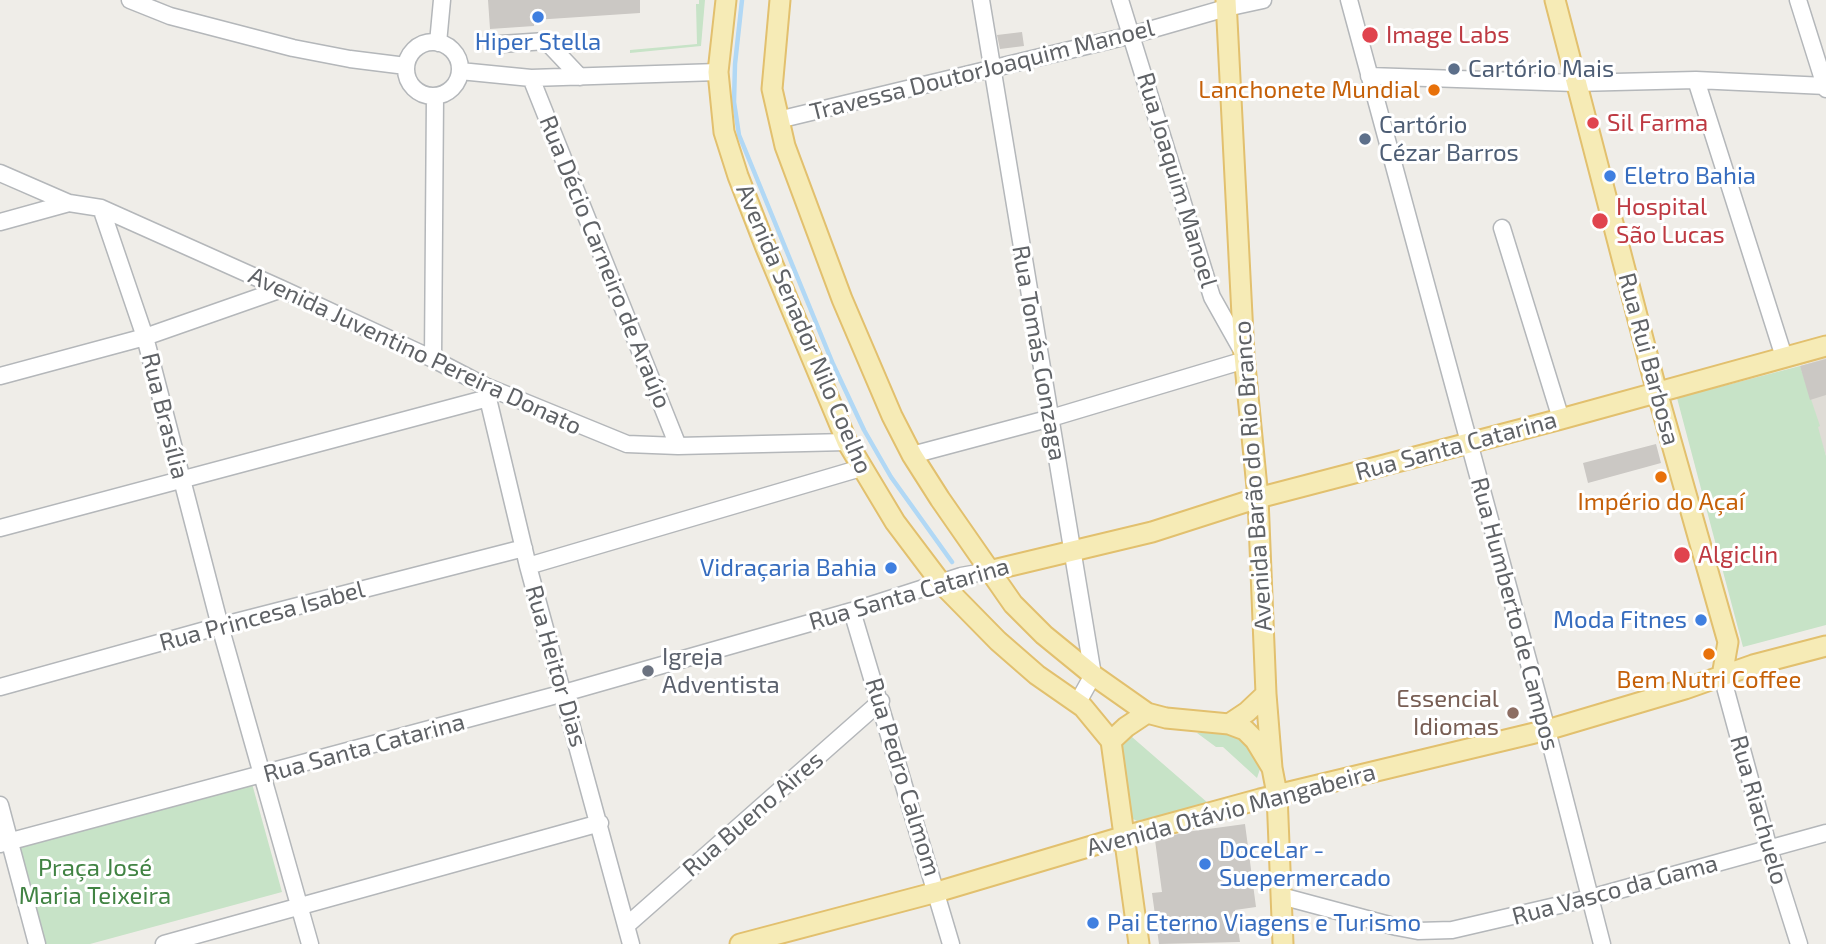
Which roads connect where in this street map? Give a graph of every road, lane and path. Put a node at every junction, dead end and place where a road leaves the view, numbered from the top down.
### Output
1 (130, 0) edge
2 (442, 0) edge
3 (726, 0) edge
4 (780, 0) edge
5 (981, 0) edge
6 (1120, 0) edge
7 (1263, 0) edge
8 (1349, 0) edge
9 (1555, 0) edge
10 (1798, 0) edge
11 (1226, 4) edge
12 (1132, 35) junction
13 (438, 43) junction
14 (501, 44) dead end
15 (406, 66) junction
16 (990, 68) junction
17 (460, 71) junction
18 (718, 72) junction
19 (1369, 76) junction
20 (580, 77) junction
21 (531, 78) junction
22 (1696, 80) junction
23 (1575, 83) junction
24 (1825, 87) edge
25 (435, 96) junction
26 (778, 120) junction
27 (0, 173) edge
28 (69, 203) junction
29 (101, 208) junction
30 (0, 222) edge
31 (1502, 228) dead end
32 (282, 289) junction
33 (145, 337) junction
34 (1826, 345) edge
35 (1244, 357) junction
36 (1784, 357) junction
37 (433, 359) junction
38 (0, 376) edge
39 (486, 392) junction
40 (1657, 393) junction
41 (1051, 418) junction
42 (1561, 419) junction
43 (847, 442) junction
44 (1468, 443) junction
45 (678, 446) junction
46 (912, 455) junction
47 (861, 468) junction
48 (181, 480) junction
49 (1258, 498) junction
50 (0, 528) edge
51 (524, 548) junction
52 (1074, 549) junction
53 (528, 566) junction
54 (989, 571) junction
55 (941, 583) junction
56 (852, 611) junction
57 (220, 626) junction
58 (1728, 642) junction
59 (1826, 646) edge
60 (1753, 665) junction
61 (1093, 675) junction
62 (1722, 676) junction
63 (0, 687) edge
64 (564, 694) junction
65 (1266, 694) junction
66 (881, 701) junction
67 (1078, 702) junction
68 (1147, 713) junction
69 (1229, 724) junction
70 (1547, 730) junction
71 (1111, 741) junction
72 (1272, 768) junction
73 (262, 776) junction
74 (1277, 794) junction
75 (0, 805) edge
76 (600, 823) junction
77 (1826, 833) edge
78 (1125, 836) junction
79 (5, 843) edge
80 (1769, 849) junction
81 (937, 892) junction
82 (1281, 896) junction
83 (1590, 898) junction
84 (299, 907) junction
85 (626, 926) junction
86 (783, 938) edge
87 (37, 944) edge
88 (164, 944) edge
89 (310, 944) edge
90 (631, 944) edge
91 (740, 944) edge
92 (951, 944) edge
93 (1139, 944) edge
94 (1283, 944) edge
95 (1602, 944) edge
96 (1799, 944) edge

1 - 15 street
2 - 13 street
3 - 18 main road, Avenida Senador Nilo Coelho
4 - 26 main road, Avenida Senador Nilo Coelho
5 - 16 street, Rua Tomás Gonzaga
6 - 12 street, Rua Joaquim Manoel
7 - 11 street, Travessa DoutorJoaquim Manoel
8 - 19 street, Rua Humberto de Campos
9 - 23 main road, Rua Rui Barbosa
10 - 24 street
11 - 12 street, Travessa DoutorJoaquim Manoel
11 - 35 main road, Avenida Barão do Rio Branco
12 - 16 street, Travessa DoutorJoaquim Manoel
12 - 35 street, Rua Joaquim Manoel
13 - 15 street
13 - 17 street
14 - 20 street
15 - 25 street
16 - 26 street, Travessa DoutorJoaquim Manoel
16 - 41 street, Rua Tomás Gonzaga
17 - 21 street
17 - 25 street
18 - 20 street
18 - 43 main road, Avenida Senador Nilo Coelho
19 - 23 street
19 - 44 street, Rua Humberto de Campos
20 - 21 street
21 - 45 street, Rua Décio Carneiro de Araújo
22 - 23 street
22 - 24 street
22 - 36 street
23 - 40 main road, Rua Rui Barbosa
25 - 37 street
26 - 46 main road, Avenida Senador Nilo Coelho
27 - 28 street, Avenida Juventino Pereira Donato
28 - 29 street, Avenida Juventino Pereira Donato
28 - 30 street
29 - 32 street, Avenida Juventino Pereira Donato
29 - 33 street, Rua Brasília
31 - 42 street
32 - 33 street
32 - 37 street, Avenida Juventino Pereira Donato
33 - 38 street
33 - 48 street, Rua Brasília
34 - 36 main road, Rua Santa Catarina
35 - 41 street
35 - 49 main road, Avenida Barão do Rio Branco
36 - 40 main road, Rua Santa Catarina
37 - 39 street, Avenida Juventino Pereira Donato
39 - 45 street, Avenida Juventino Pereira Donato
39 - 48 street
39 - 51 street, Rua Heitor Dias
40 - 42 main road, Rua Santa Catarina
40 - 58 main road, Rua Rui Barbosa
41 - 46 street
41 - 52 street, Rua Tomás Gonzaga
42 - 44 main road, Rua Santa Catarina
43 - 45 street, Avenida Juventino Pereira Donato
43 - 47 main road, Avenida Senador Nilo Coelho
44 - 49 main road, Rua Santa Catarina
44 - 70 street, Rua Humberto de Campos
46 - 54 main road, Avenida Senador Nilo Coelho
47 - 53 street
47 - 55 main road, Avenida Senador Nilo Coelho
48 - 50 street
48 - 57 street, Rua Brasília
49 - 52 main road, Rua Santa Catarina
49 - 65 main road, Avenida Barão do Rio Branco
51 - 53 street, Rua Heitor Dias
51 - 57 street, Rua Princesa Isabel
52 - 54 main road, Rua Santa Catarina
52 - 61 street, Rua Tomás Gonzaga
53 - 64 street, Rua Heitor Dias
54 - 55 street, Rua Santa Catarina
54 - 61 main road, Avenida Senador Nilo Coelho
55 - 56 street, Rua Santa Catarina
55 - 67 main road, Avenida Senador Nilo Coelho
56 - 64 street, Rua Santa Catarina
56 - 66 street, Rua Pedro Calmom
57 - 63 street, Rua Princesa Isabel
57 - 73 street, Rua Brasília
58 - 60 main road
58 - 62 main road, Rua Rui Barbosa
59 - 60 main road, Avenida Otávio Mangabeira
60 - 62 main road, Avenida Otávio Mangabeira
61 - 67 street
61 - 68 main road, Avenida Senador Nilo Coelho
62 - 70 main road, Avenida Otávio Mangabeira
62 - 80 street, Rua Riachuelo
64 - 73 street, Rua Santa Catarina
64 - 76 street, Rua Heitor Dias
65 - 69 main road
65 - 72 main road, Avenida Barão do Rio Branco
66 - 81 street, Rua Pedro Calmom
66 - 85 street, Rua Bueno Aires
67 - 71 main road, Avenida Senador Nilo Coelho
68 - 69 main road, Avenida Senador Nilo Coelho
68 - 71 main road
69 - 72 main road
70 - 74 main road, Avenida Otávio Mangabeira
70 - 83 street, Rua Humberto de Campos
71 - 78 main road
72 - 74 main road, Avenida Barão do Rio Branco
73 - 79 street, Rua Santa Catarina
73 - 84 street, Rua Brasília
74 - 78 main road, Avenida Otávio Mangabeira
74 - 82 main road, Avenida Barão do Rio Branco
75 - 79 street
76 - 84 street
76 - 85 street, Rua Heitor Dias
77 - 80 street, Rua Vasco da Gama
78 - 81 main road, Avenida Otávio Mangabeira
78 - 93 main road
79 - 87 street
80 - 83 street, Rua Vasco da Gama
80 - 96 street, Rua Riachuelo
81 - 86 main road, Avenida Otávio Mangabeira
81 - 92 street, Rua Pedro Calmom
82 - 83 street, Rua Vasco da Gama
82 - 94 main road, Avenida Barão do Rio Branco
83 - 95 street, Rua Humberto de Campos
84 - 88 street
84 - 89 street, Rua Brasília
85 - 90 street, Rua Heitor Dias
86 - 91 main road, Avenida Otávio Mangabeira

